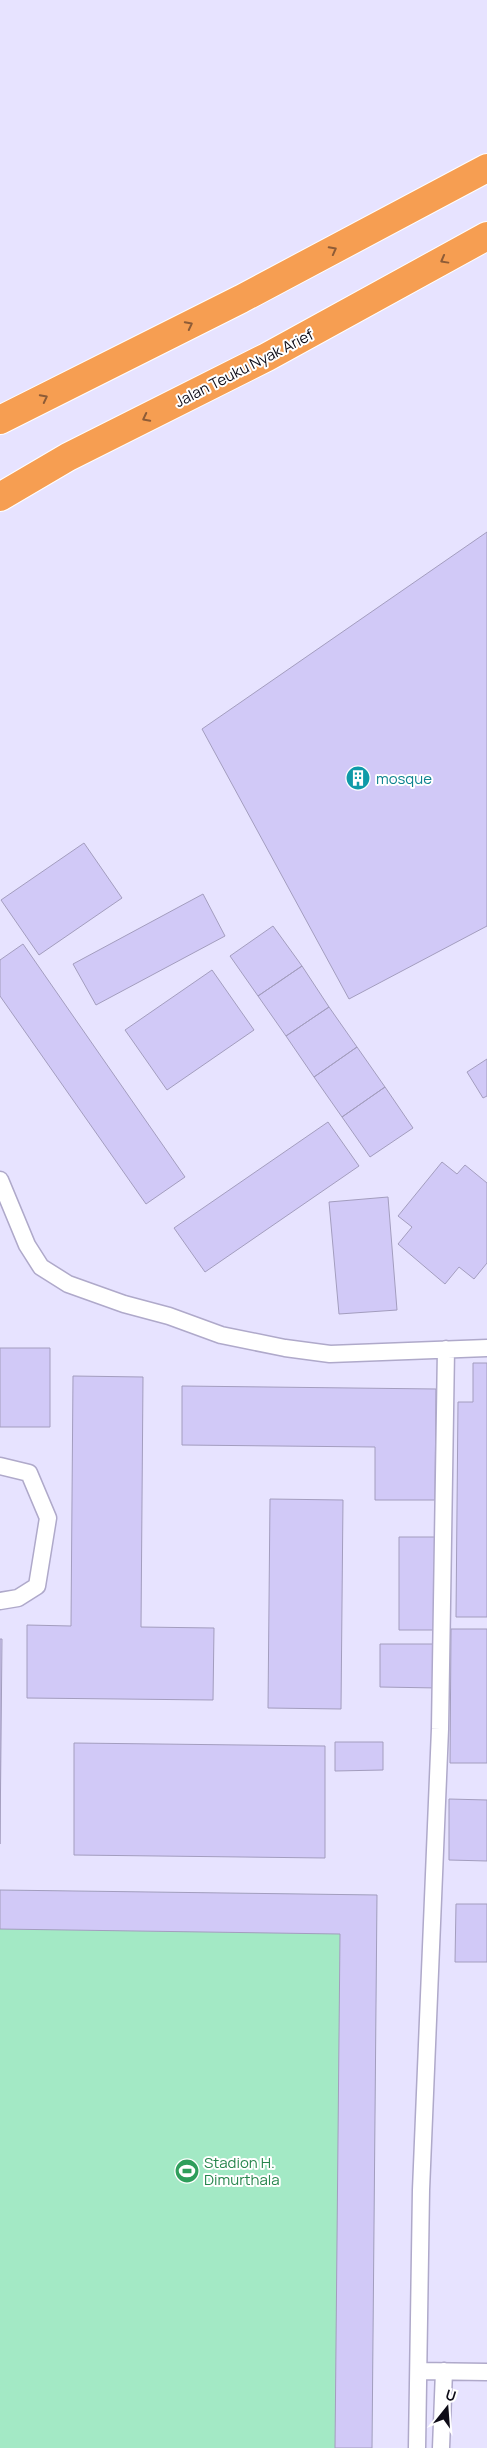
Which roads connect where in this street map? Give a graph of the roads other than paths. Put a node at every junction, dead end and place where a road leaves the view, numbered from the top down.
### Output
1 (487, 168) edge
2 (487, 236) edge
3 (0, 420) edge
4 (0, 497) edge
5 (0, 1180) edge
6 (487, 1348) edge
7 (446, 1349) junction
8 (0, 1466) edge
9 (0, 1601) edge
10 (419, 2371) junction
11 (444, 2371) junction
12 (487, 2372) edge
13 (417, 2448) edge
14 (441, 2448) edge

3 -> 1 highway
2 -> 4 highway, Jalan Teuku Nyak Arief
5 - 7 lane
6 - 7 lane
7 - 10 lane
8 - 9 lane
10 - 11 lane
10 - 13 lane
11 - 12 lane
11 - 14 lane

